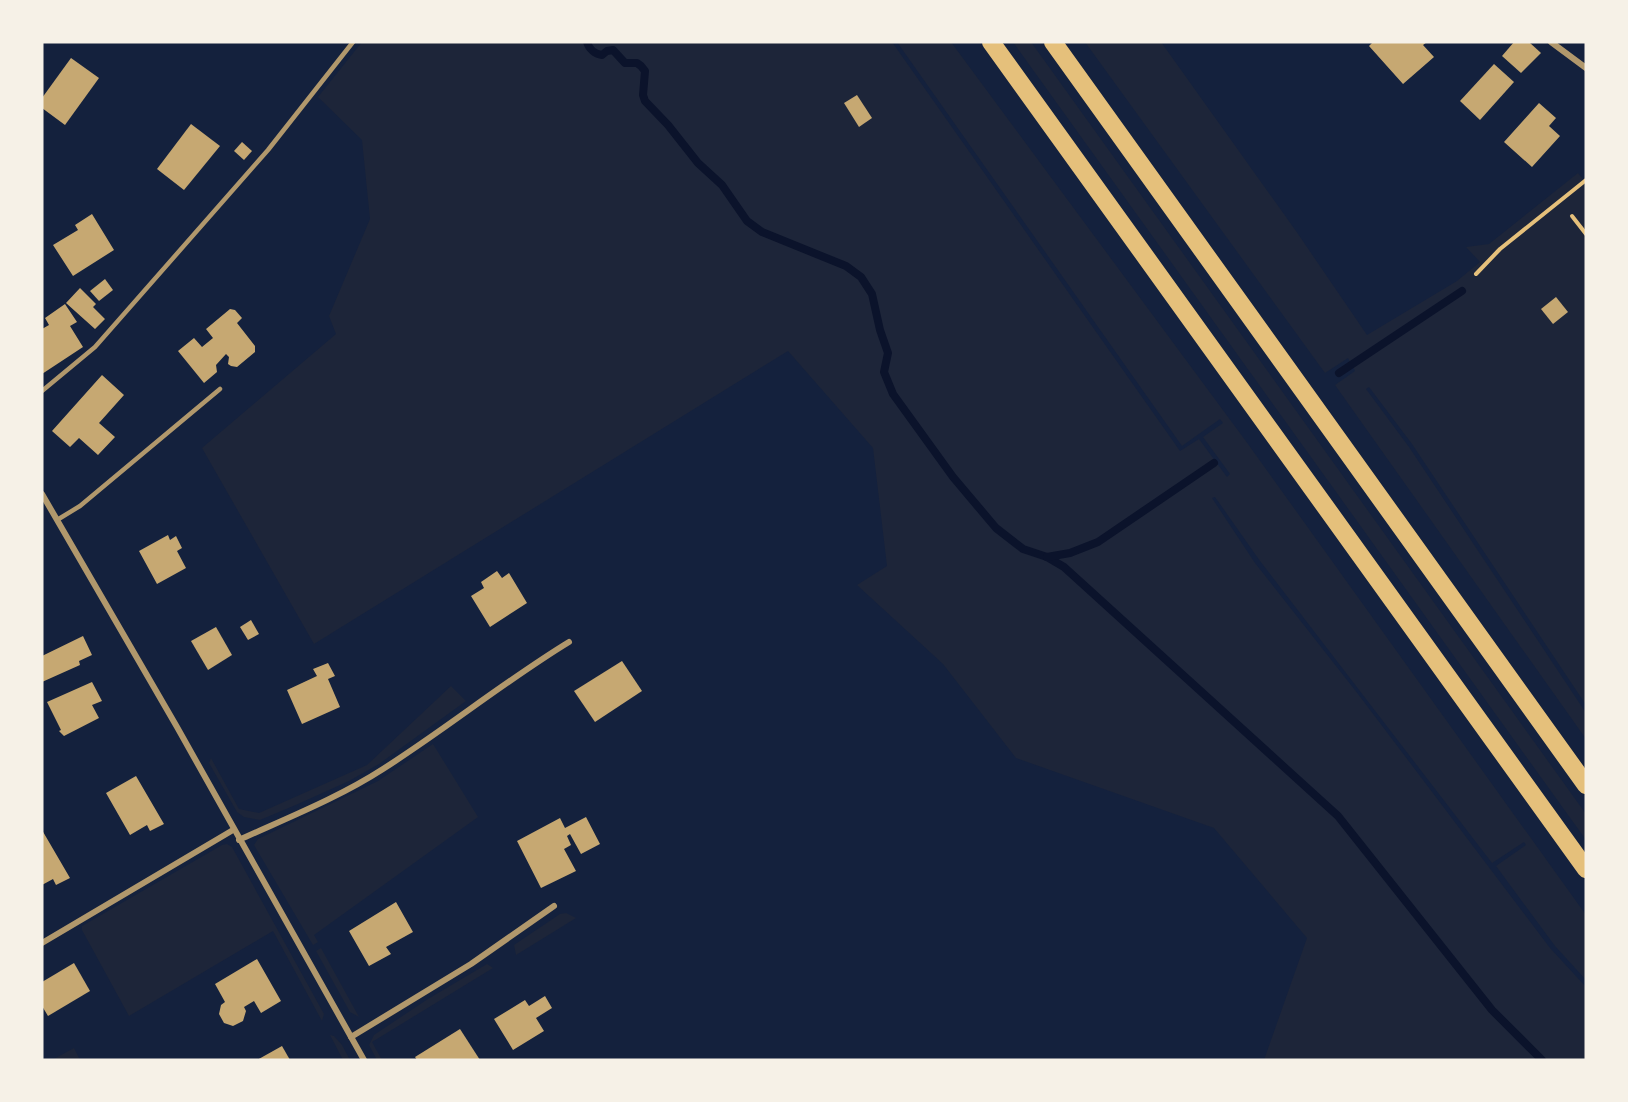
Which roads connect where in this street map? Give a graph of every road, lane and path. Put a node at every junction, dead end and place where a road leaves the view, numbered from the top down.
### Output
1 (353, 42) edge
2 (990, 42) edge
3 (1053, 42) edge
4 (1551, 42) edge
5 (1586, 68) edge
6 (1586, 180) edge
7 (1572, 216) dead end
8 (1586, 234) edge
9 (1476, 274) dead end
10 (220, 389) dead end
11 (42, 391) edge
12 (42, 494) edge
13 (57, 520) junction
14 (569, 642) dead end
15 (1586, 785) edge
16 (233, 830) junction
17 (239, 840) junction
18 (1586, 869) edge
19 (554, 906) dead end
20 (42, 943) edge
21 (351, 1037) junction
22 (364, 1060) edge

1 - 11 lane
2 - 18 highway
3 - 15 highway
4 - 5 street
6 - 9 path
7 - 8 path
10 - 13 lane
12 - 13 street
13 - 16 street
14 - 17 street
16 - 17 street
16 - 20 street
17 - 21 street
19 - 21 street
21 - 22 street

